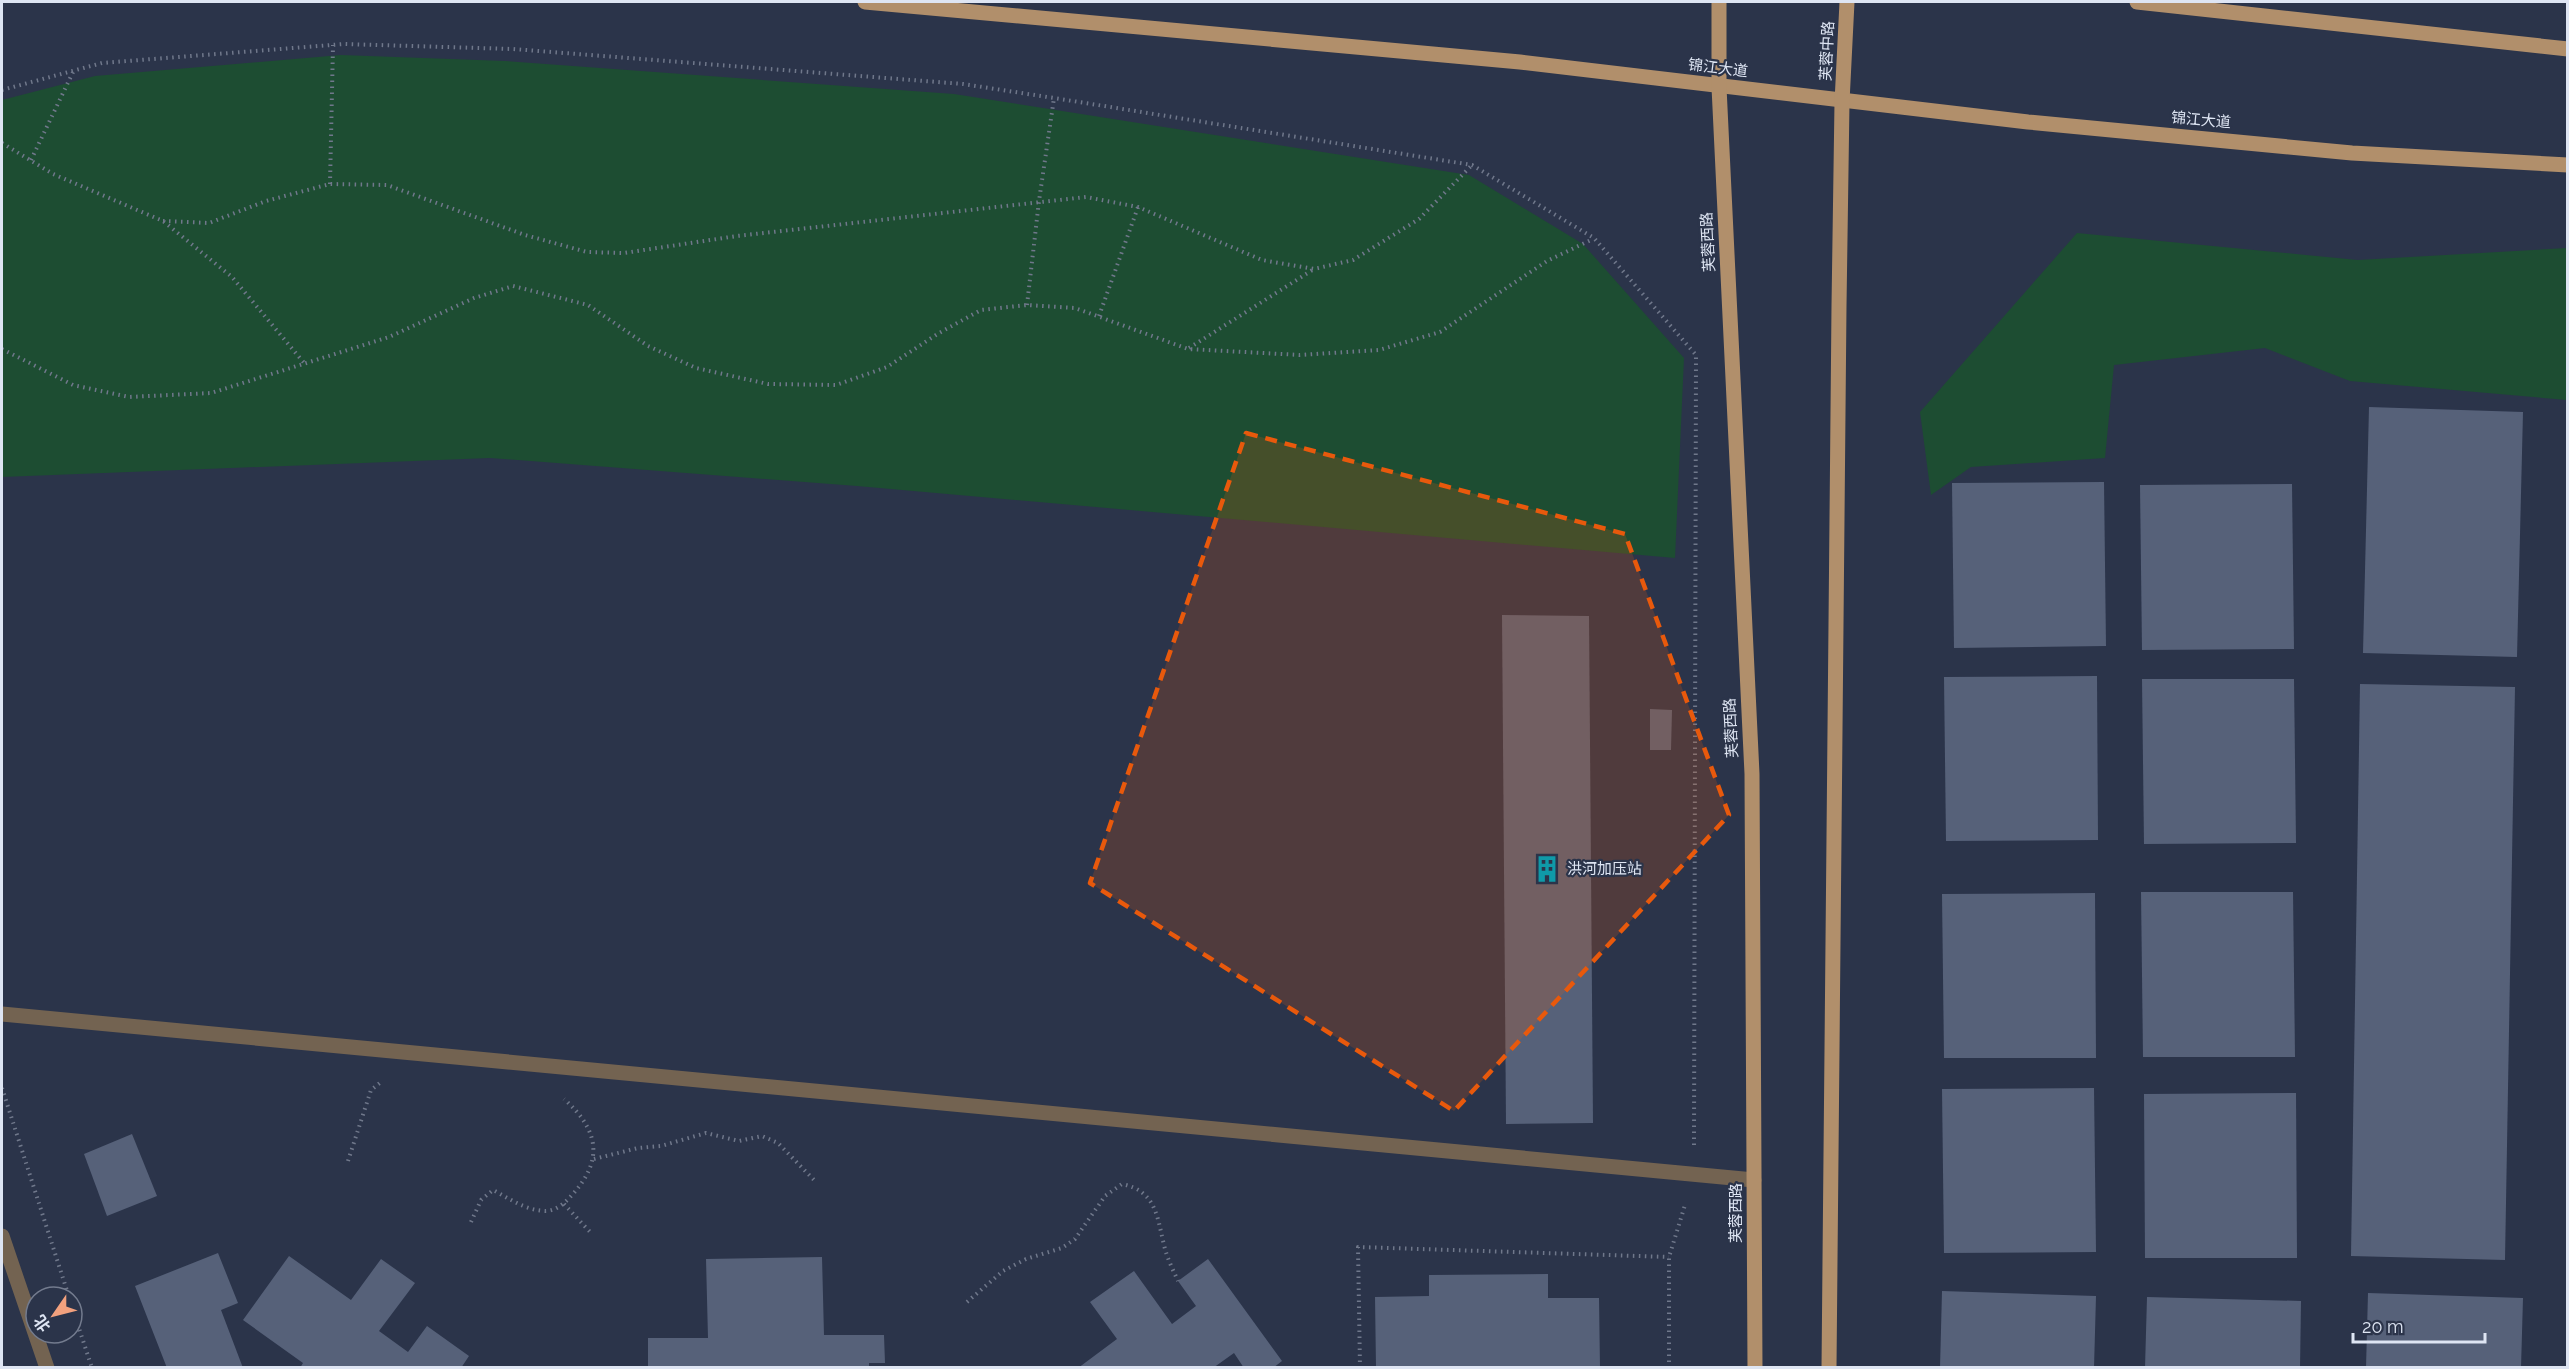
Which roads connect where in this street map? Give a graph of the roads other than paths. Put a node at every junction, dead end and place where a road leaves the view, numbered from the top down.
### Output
1 (865, 2) edge
2 (1719, 2) edge
3 (1847, 2) edge
4 (2137, 2) edge
5 (2568, 49) edge
6 (1719, 87) junction
7 (1842, 102) junction
8 (2568, 165) edge
9 (2, 1014) edge
10 (1754, 1180) junction
11 (2, 1236) edge
12 (47, 1368) edge
13 (1755, 1368) edge
14 (1829, 1368) edge

1 - 6 main road, 锦江大道
2 - 6 main road
3 - 7 main road, 芙蓉中路
4 - 5 main road
6 - 7 main road, 锦江大道
6 - 10 main road, 芙蓉西路
7 - 8 main road, 锦江大道
7 - 14 main road
9 - 10 street
10 - 13 main road, 芙蓉西路
11 - 12 street

